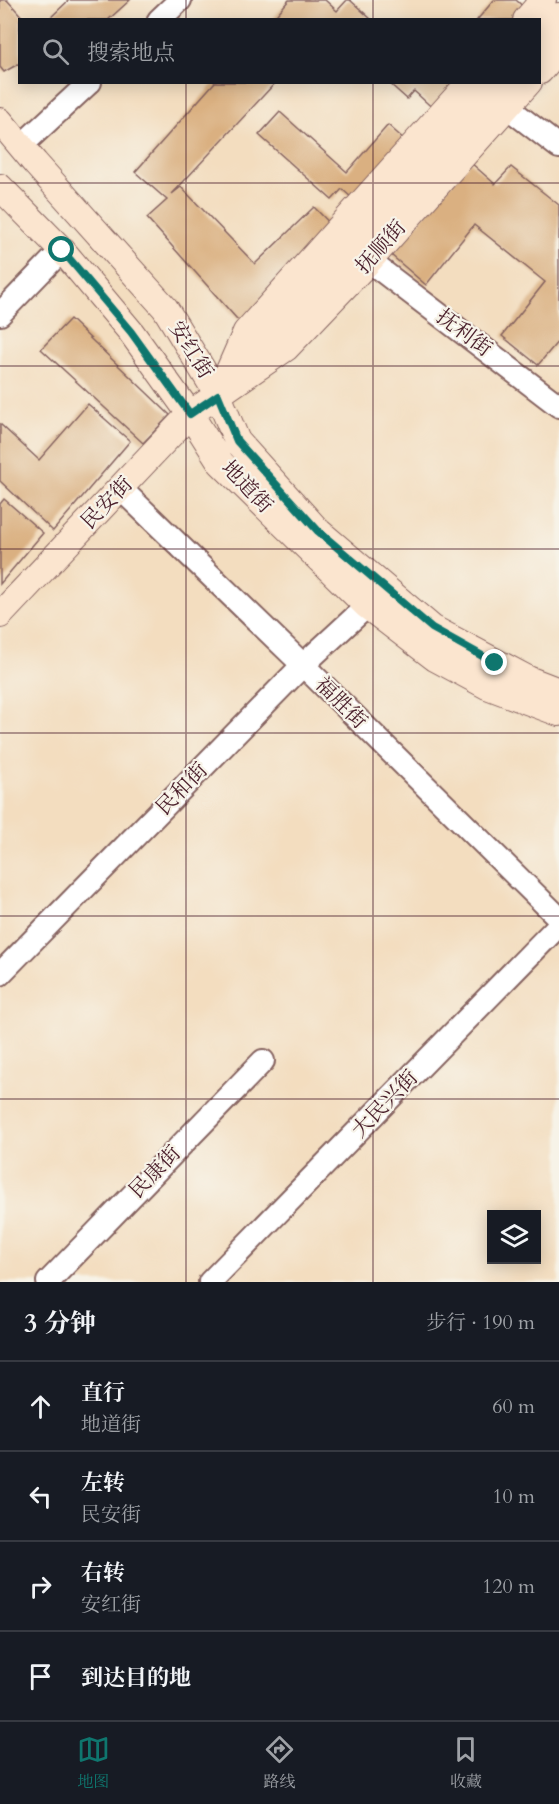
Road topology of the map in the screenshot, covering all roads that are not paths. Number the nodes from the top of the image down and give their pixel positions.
1 (180, 0) edge
2 (543, 0) edge
3 (559, 16) edge
4 (161, 18) edge
5 (528, 18) edge
6 (541, 37) edge
7 (559, 49) edge
8 (541, 70) edge
9 (88, 84) edge
10 (468, 84) edge
11 (497, 84) edge
12 (527, 84) edge
13 (507, 107) junction
14 (0, 121) edge
15 (21, 146) junction
16 (559, 147) edge
17 (0, 187) edge
18 (62, 250) junction
19 (369, 261) junction
20 (0, 315) edge
21 (218, 395) junction
22 (559, 406) edge
23 (190, 414) junction
24 (121, 489) junction
25 (367, 606) junction
26 (0, 615) edge
27 (303, 666) junction
28 (559, 691) edge
29 (559, 713) edge
30 (559, 918) edge
31 (559, 925) edge
32 (0, 974) edge
33 (263, 1061) dead end
34 (48, 1282) edge
35 (210, 1282) edge

1 - 4 street
2 - 5 main road
3 - 6 main road
7 - 8 main road
9 - 15 street
10 - 21 main road, 抚顺街
11 - 21 main road, 抚顺街
12 - 13 main road, 抚顺街
13 - 16 street
13 - 19 main road, 抚顺街
14 - 15 main road, 安红街
15 - 21 main road, 安红街
17 - 18 main road, 地道街
18 - 20 street
18 - 23 main road, 地道街
19 - 21 main road, 抚顺街
19 - 22 street, 抚利街
21 - 23 main road, 民安街
21 - 28 main road, 安红街
23 - 24 main road, 民安街
23 - 25 main road, 地道街
24 - 26 main road, 民安街
24 - 27 street, 福胜街
25 - 27 street, 民和街
25 - 29 main road, 地道街
27 - 30 street, 福胜街
27 - 32 street, 民和街
31 - 35 street, 大民兴街
33 - 34 street, 民康街

